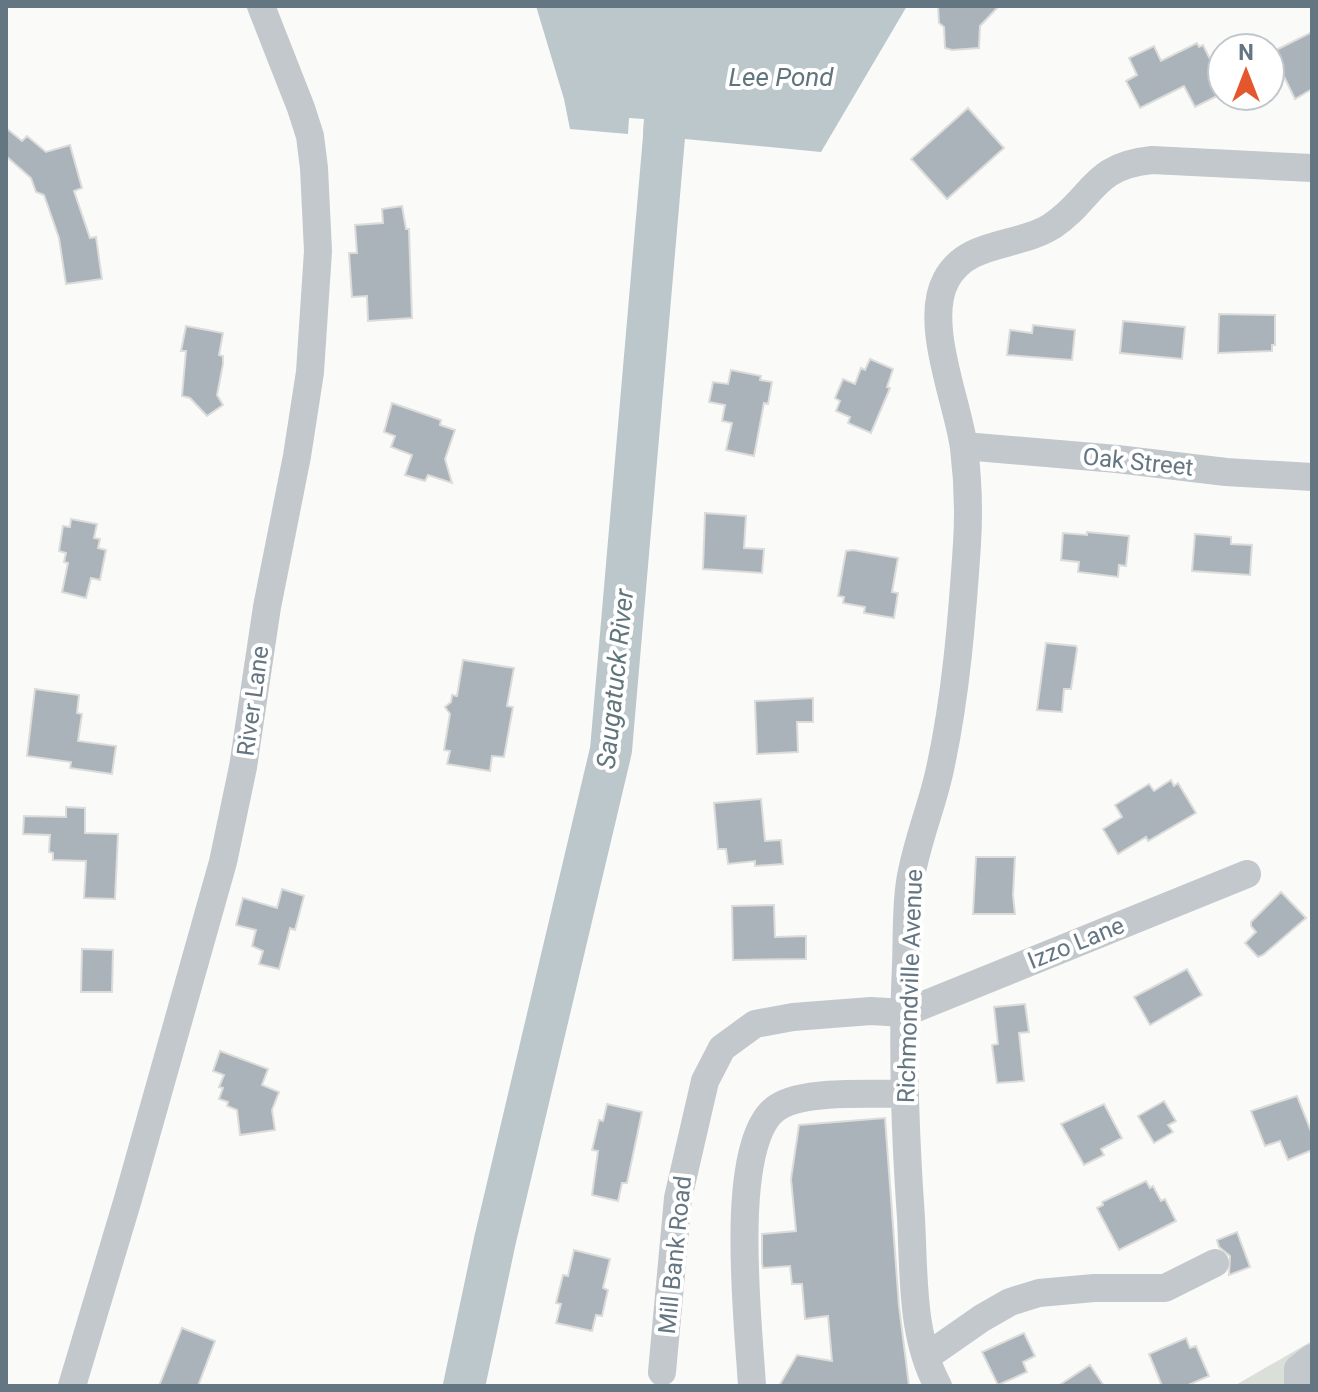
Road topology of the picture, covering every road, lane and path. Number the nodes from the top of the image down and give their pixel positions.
1 (261, 6) edge
2 (1312, 168) edge
3 (964, 446) junction
4 (1312, 477) edge
5 (1247, 874) dead end
6 (904, 1013) junction
7 (905, 1094) junction
8 (1215, 1263) dead end
9 (926, 1357) junction
10 (1312, 1358) edge
11 (662, 1372) dead end
12 (72, 1386) edge
13 (752, 1386) edge
14 (938, 1386) edge
15 (1298, 1386) edge

1 - 12 street, River Lane
2 - 3 street, Richmondville Avenue
3 - 4 street, Oak Street
3 - 6 street, Richmondville Avenue
5 - 6 street, Izzo Lane
6 - 7 street, Richmondville Avenue
6 - 11 street, Mill Bank Road
7 - 9 street, Richmondville Avenue
7 - 13 street
8 - 9 street
9 - 14 street, Richmondville Avenue
10 - 15 street

